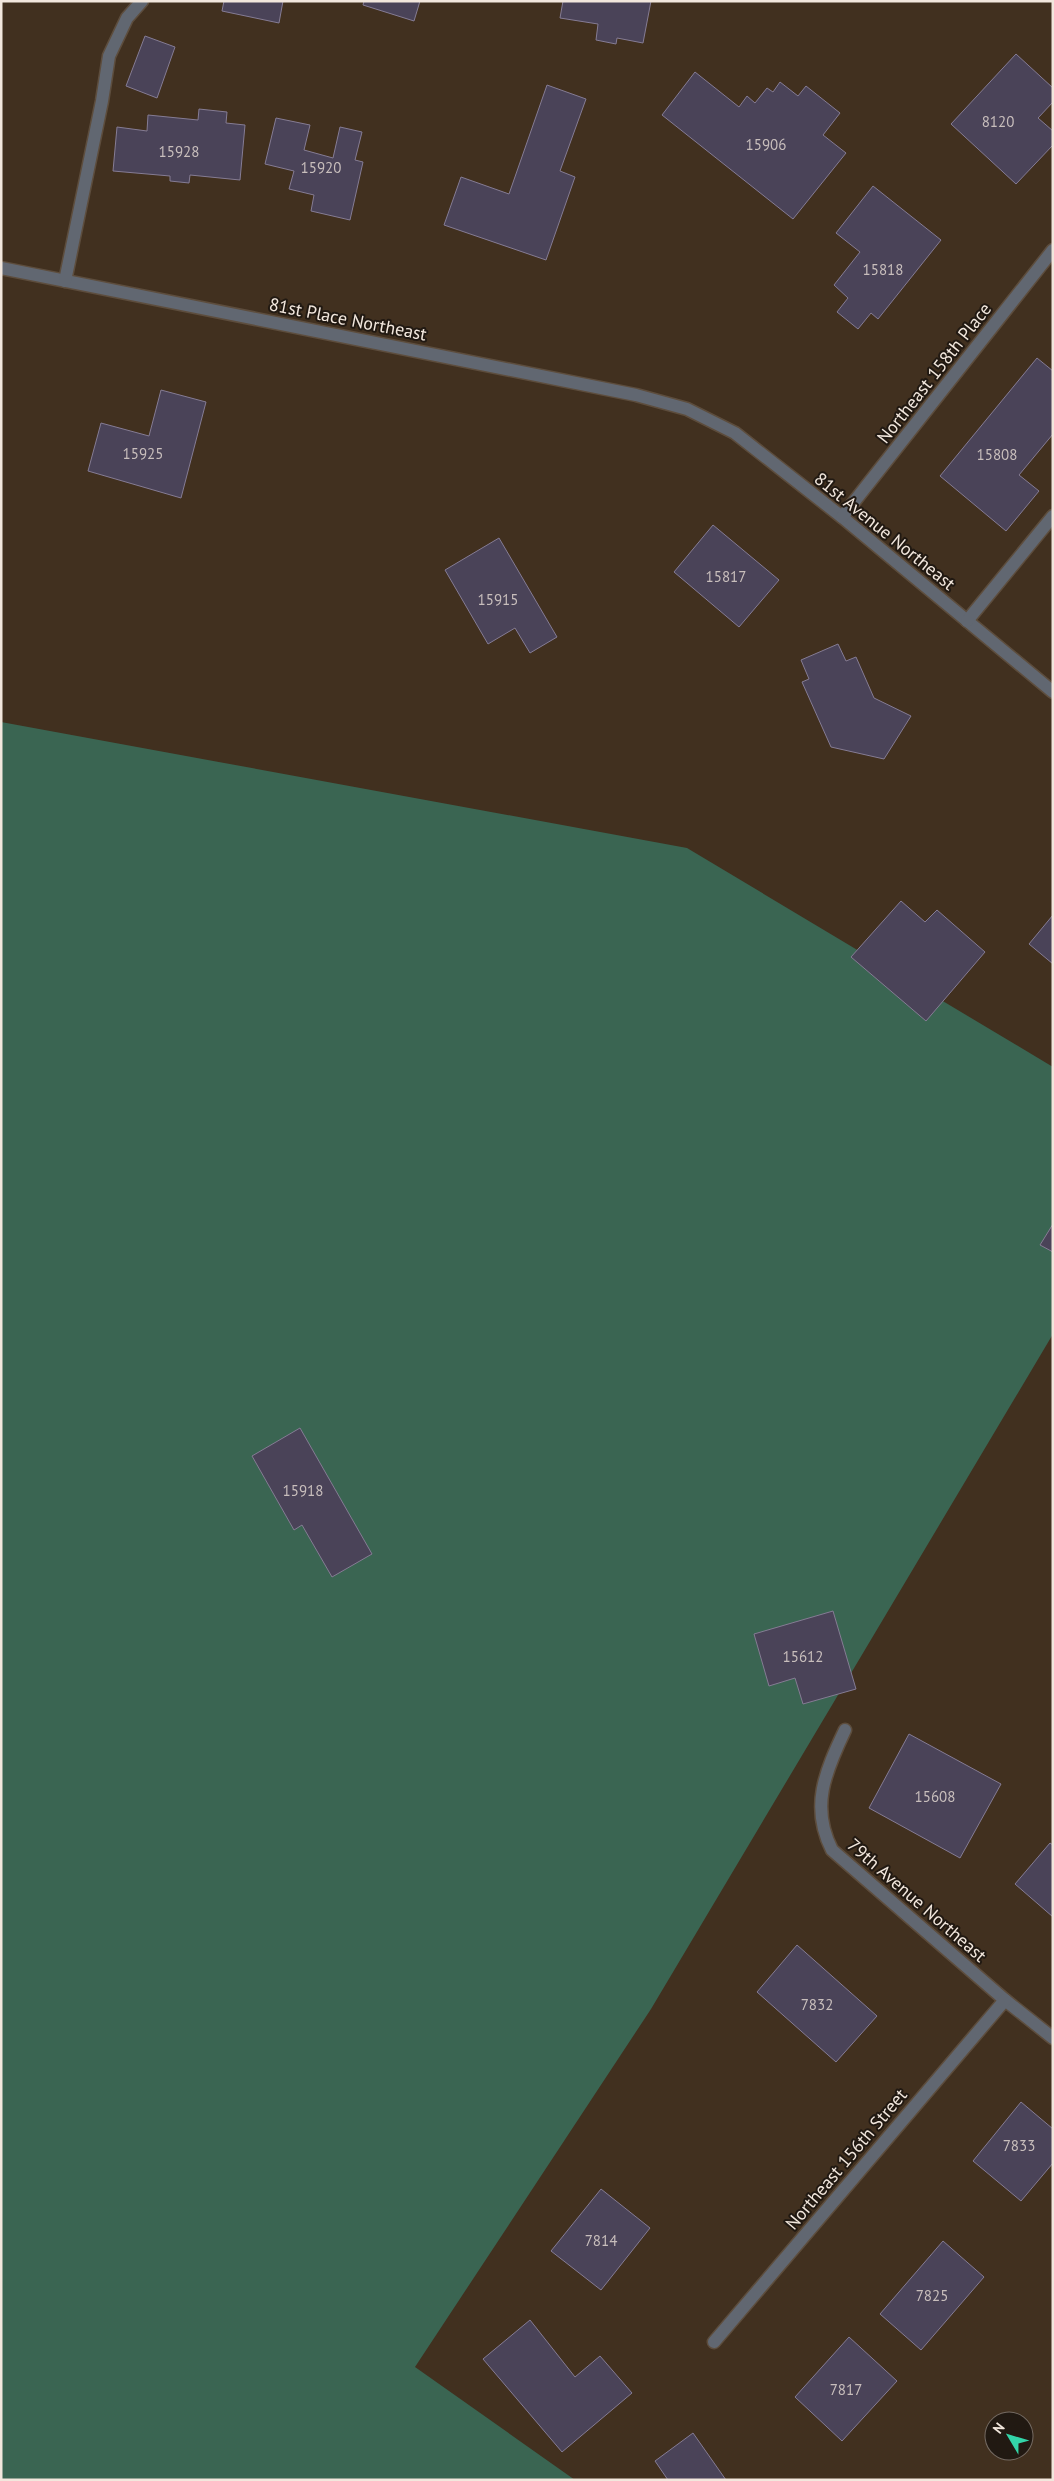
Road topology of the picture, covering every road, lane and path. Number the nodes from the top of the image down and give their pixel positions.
1 (142, 1) edge
2 (1053, 250) edge
3 (1, 268) edge
4 (65, 281) junction
5 (687, 410) joint
6 (1053, 516) edge
7 (842, 517) junction
8 (967, 621) junction
9 (1053, 692) edge
10 (845, 1730) dead end
11 (1005, 2000) junction
12 (1053, 2038) edge
13 (714, 2342) dead end

1 - 4 street
2 - 7 street, Northeast 158th Place
3 - 4 street, 81st Place Northeast
4 - 5 street, 81st Place Northeast
5 - 7 street, 81st Avenue Northeast
6 - 8 street
7 - 8 street, 81st Avenue Northeast
8 - 9 street, 81st Avenue Northeast
10 - 11 street, 79th Avenue Northeast
11 - 12 street, 79th Avenue Northeast
11 - 13 street, Northeast 156th Street

